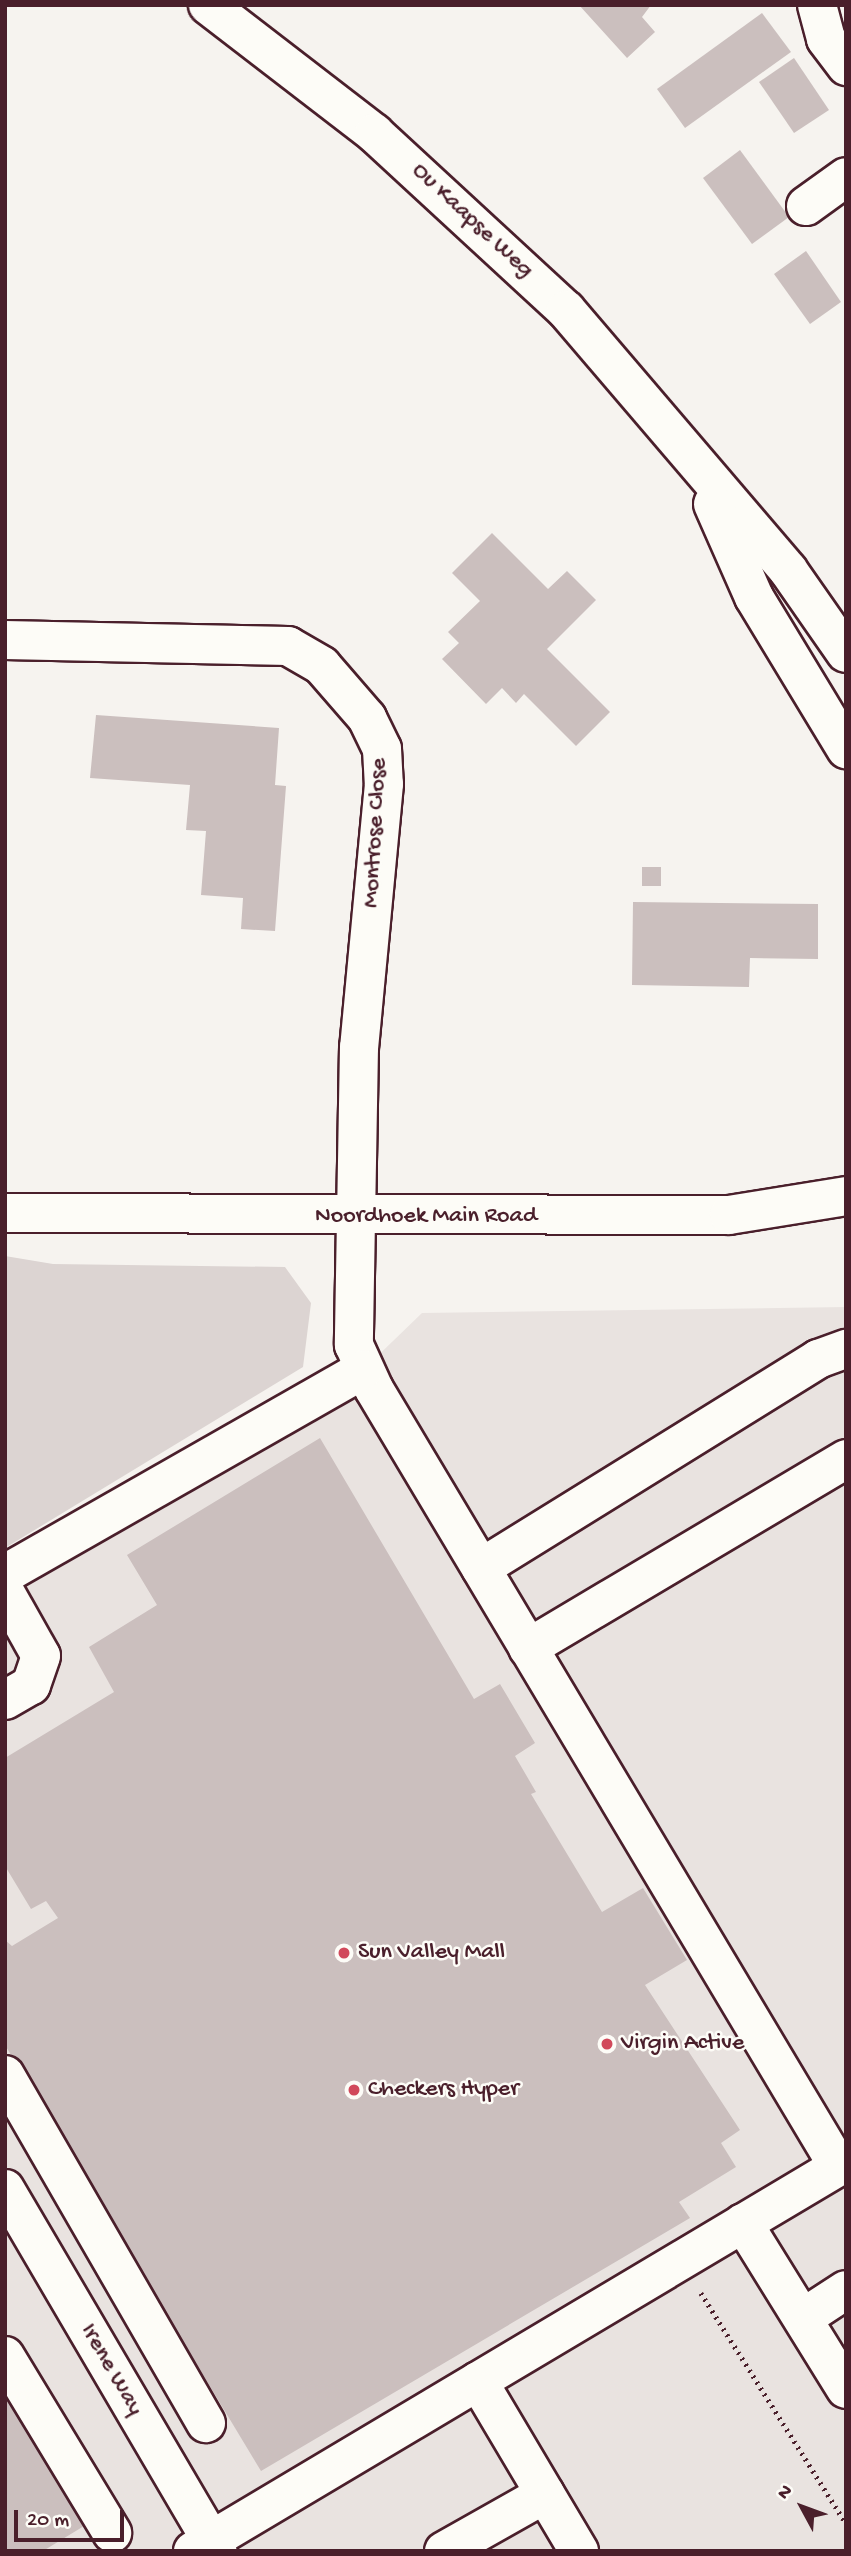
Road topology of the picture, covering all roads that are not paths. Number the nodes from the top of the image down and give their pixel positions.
1 (208, 5) edge
2 (817, 5) edge
3 (846, 66) edge
4 (846, 177) edge
5 (806, 206) dead end
6 (700, 473) junction
7 (5, 640) edge
8 (846, 653) edge
9 (846, 749) edge
10 (846, 1196) edge
11 (5, 1213) edge
12 (354, 1217) junction
13 (846, 1349) edge
14 (365, 1369) junction
15 (846, 1459) edge
16 (481, 1568) junction
17 (5, 1574) edge
18 (5, 1592) edge
19 (528, 1648) junction
20 (5, 1700) edge
21 (5, 2075) edge
22 (842, 2164) edge
23 (5, 2189) edge
24 (743, 2223) junction
25 (846, 2290) edge
26 (803, 2318) junction
27 (5, 2356) edge
28 (478, 2381) junction
29 (846, 2389) edge
30 (206, 2423) dead end
31 (545, 2494) junction
32 (112, 2533) dead end
33 (207, 2547) edge
34 (443, 2551) edge
35 (579, 2551) edge

1 - 6 main road, Ou Kaapse Weg
2 - 3 main road
4 - 5 main road
6 - 8 main road, Ou Kaapse Weg
6 - 9 main road, Ou Kaapse Weg
7 - 12 main road, Montrose Close
10 - 12 main road, Noordhoek Main Road
11 - 12 main road, Noordhoek Main Road
12 - 14 main road, Montrose Close
13 - 16 main road
14 - 16 main road, Montrose Close
14 - 17 main road
15 - 19 main road
16 - 19 main road, Montrose Close
18 - 20 main road
19 - 22 main road, Montrose Close
21 - 30 main road
22 - 24 main road
23 - 33 main road, Irene Way
24 - 26 main road
24 - 28 main road
25 - 26 main road
26 - 29 main road
27 - 32 main road
28 - 31 main road
28 - 33 main road
31 - 34 main road
31 - 35 main road

